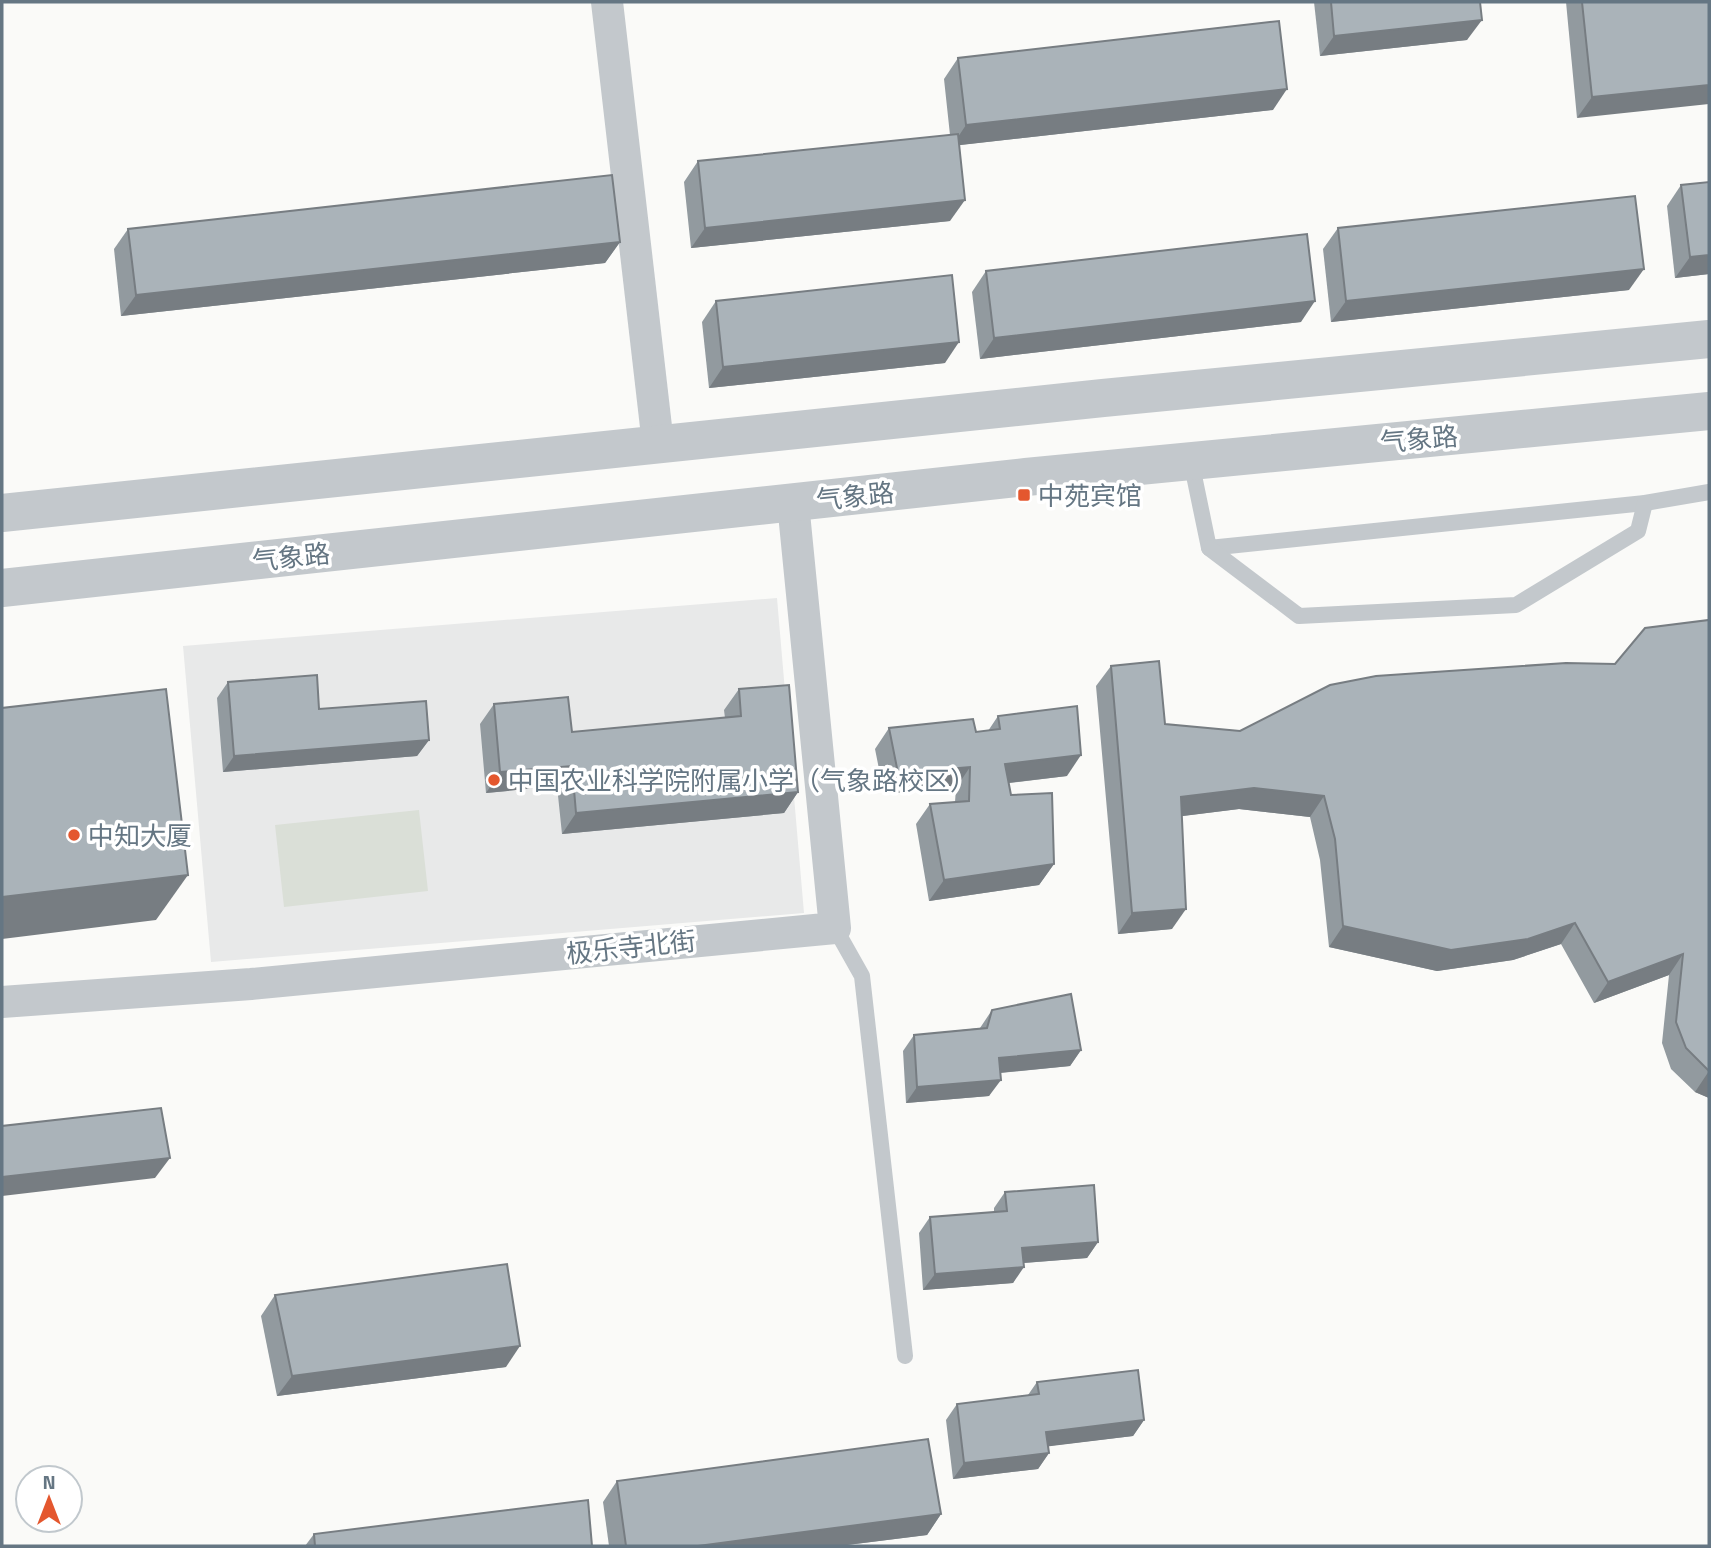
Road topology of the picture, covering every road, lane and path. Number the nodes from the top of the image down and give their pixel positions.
1 (607, 2) edge
2 (1709, 339) edge
3 (1709, 411) edge
4 (658, 444) junction
5 (1191, 461) junction
6 (1709, 492) edge
7 (793, 503) junction
8 (1645, 503) junction
9 (2, 513) edge
10 (1209, 548) junction
11 (2, 588) edge
12 (835, 928) junction
13 (2, 1002) edge
14 (905, 1356) dead end

1 - 4 street
2 - 4 street
3 - 5 street, 气象路
4 - 9 street
5 - 7 street, 气象路
5 - 10 lane
6 - 8 lane
7 - 11 street, 气象路
7 - 12 street
8 - 10 lane
8 - 10 lane
12 - 13 street, 极乐寺北街
12 - 14 lane

